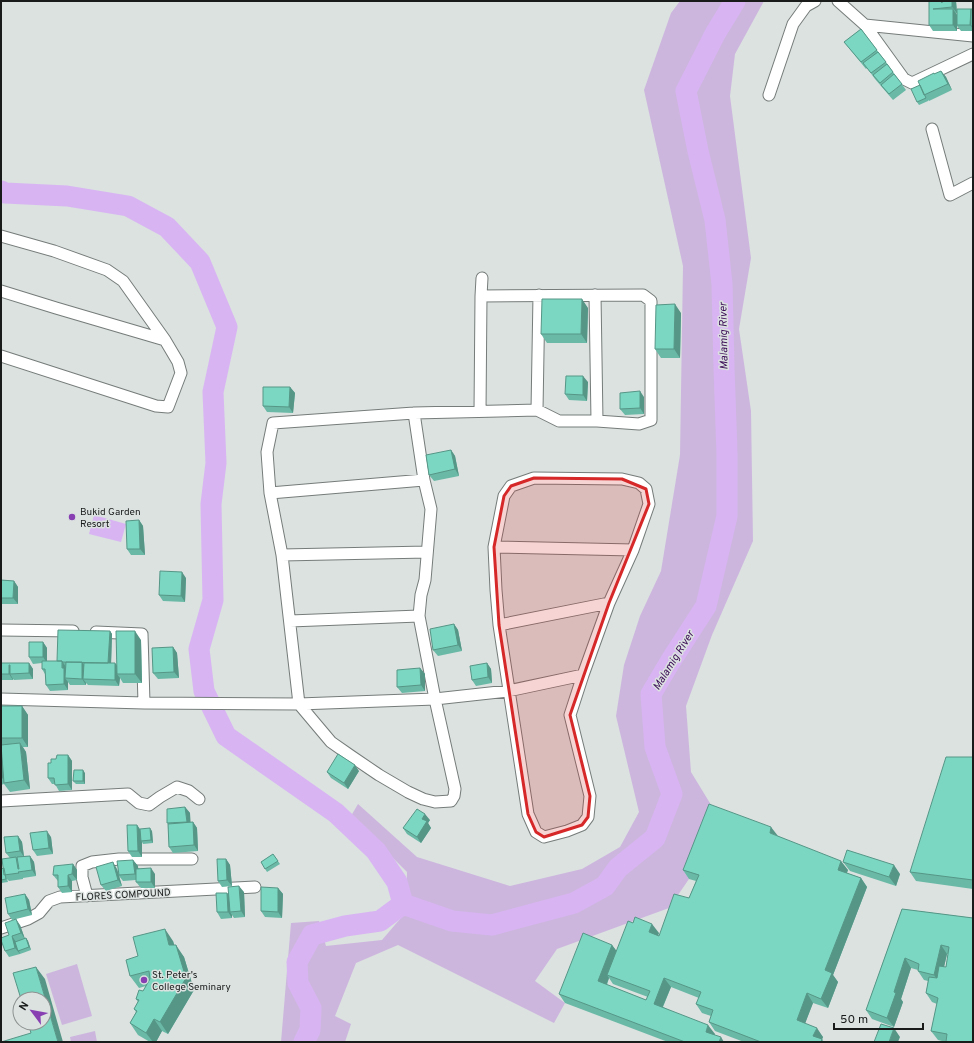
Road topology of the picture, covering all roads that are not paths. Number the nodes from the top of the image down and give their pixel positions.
1 (816, 1) edge
2 (838, 1) edge
3 (865, 26) junction
4 (973, 36) edge
5 (973, 54) edge
6 (769, 95) dead end
7 (932, 129) dead end
8 (973, 183) edge
9 (1, 236) edge
10 (482, 278) dead end
11 (1, 291) edge
12 (539, 295) junction
13 (595, 295) junction
14 (481, 296) junction
15 (165, 340) junction
16 (1, 356) edge
17 (536, 410) junction
18 (480, 411) junction
19 (414, 413) junction
20 (597, 422) junction
21 (424, 480) junction
22 (270, 493) junction
23 (494, 547) junction
24 (633, 550) junction
25 (427, 552) junction
26 (282, 555) junction
27 (609, 603) junction
28 (419, 616) junction
29 (290, 621) junction
30 (499, 625) junction
31 (1, 630) edge
32 (582, 674) junction
33 (508, 691) junction
34 (1, 699) edge
35 (435, 699) junction
36 (144, 703) junction
37 (299, 704) junction
38 (199, 799) dead end
39 (1, 801) edge
40 (192, 859) dead end
41 (255, 887) dead end
42 (87, 896) junction
43 (1, 928) edge

1 - 6 street
2 - 3 street
3 - 4 street
3 - 5 street
7 - 8 street
9 - 15 street
10 - 14 street
11 - 15 street
12 - 13 street
12 - 14 street
12 - 17 street
13 - 20 street
13 - 20 street
14 - 18 street
15 - 16 street
17 - 18 street
17 - 20 street
18 - 19 street
19 - 21 street
19 - 22 street
21 - 22 street
21 - 25 street
22 - 26 street
23 - 24 street
23 - 24 street
23 - 30 street
24 - 27 street
25 - 26 street
25 - 28 street
26 - 29 street
27 - 30 street
27 - 32 street
28 - 29 street
28 - 35 street
29 - 37 street
30 - 33 street
31 - 36 street
32 - 33 street
32 - 33 street
33 - 35 street
34 - 36 street
35 - 37 street
35 - 37 street
36 - 37 street
38 - 39 street
40 - 42 street
41 - 42 street, FLORES COMPOUND
42 - 43 street, FLORES COMPOUND

